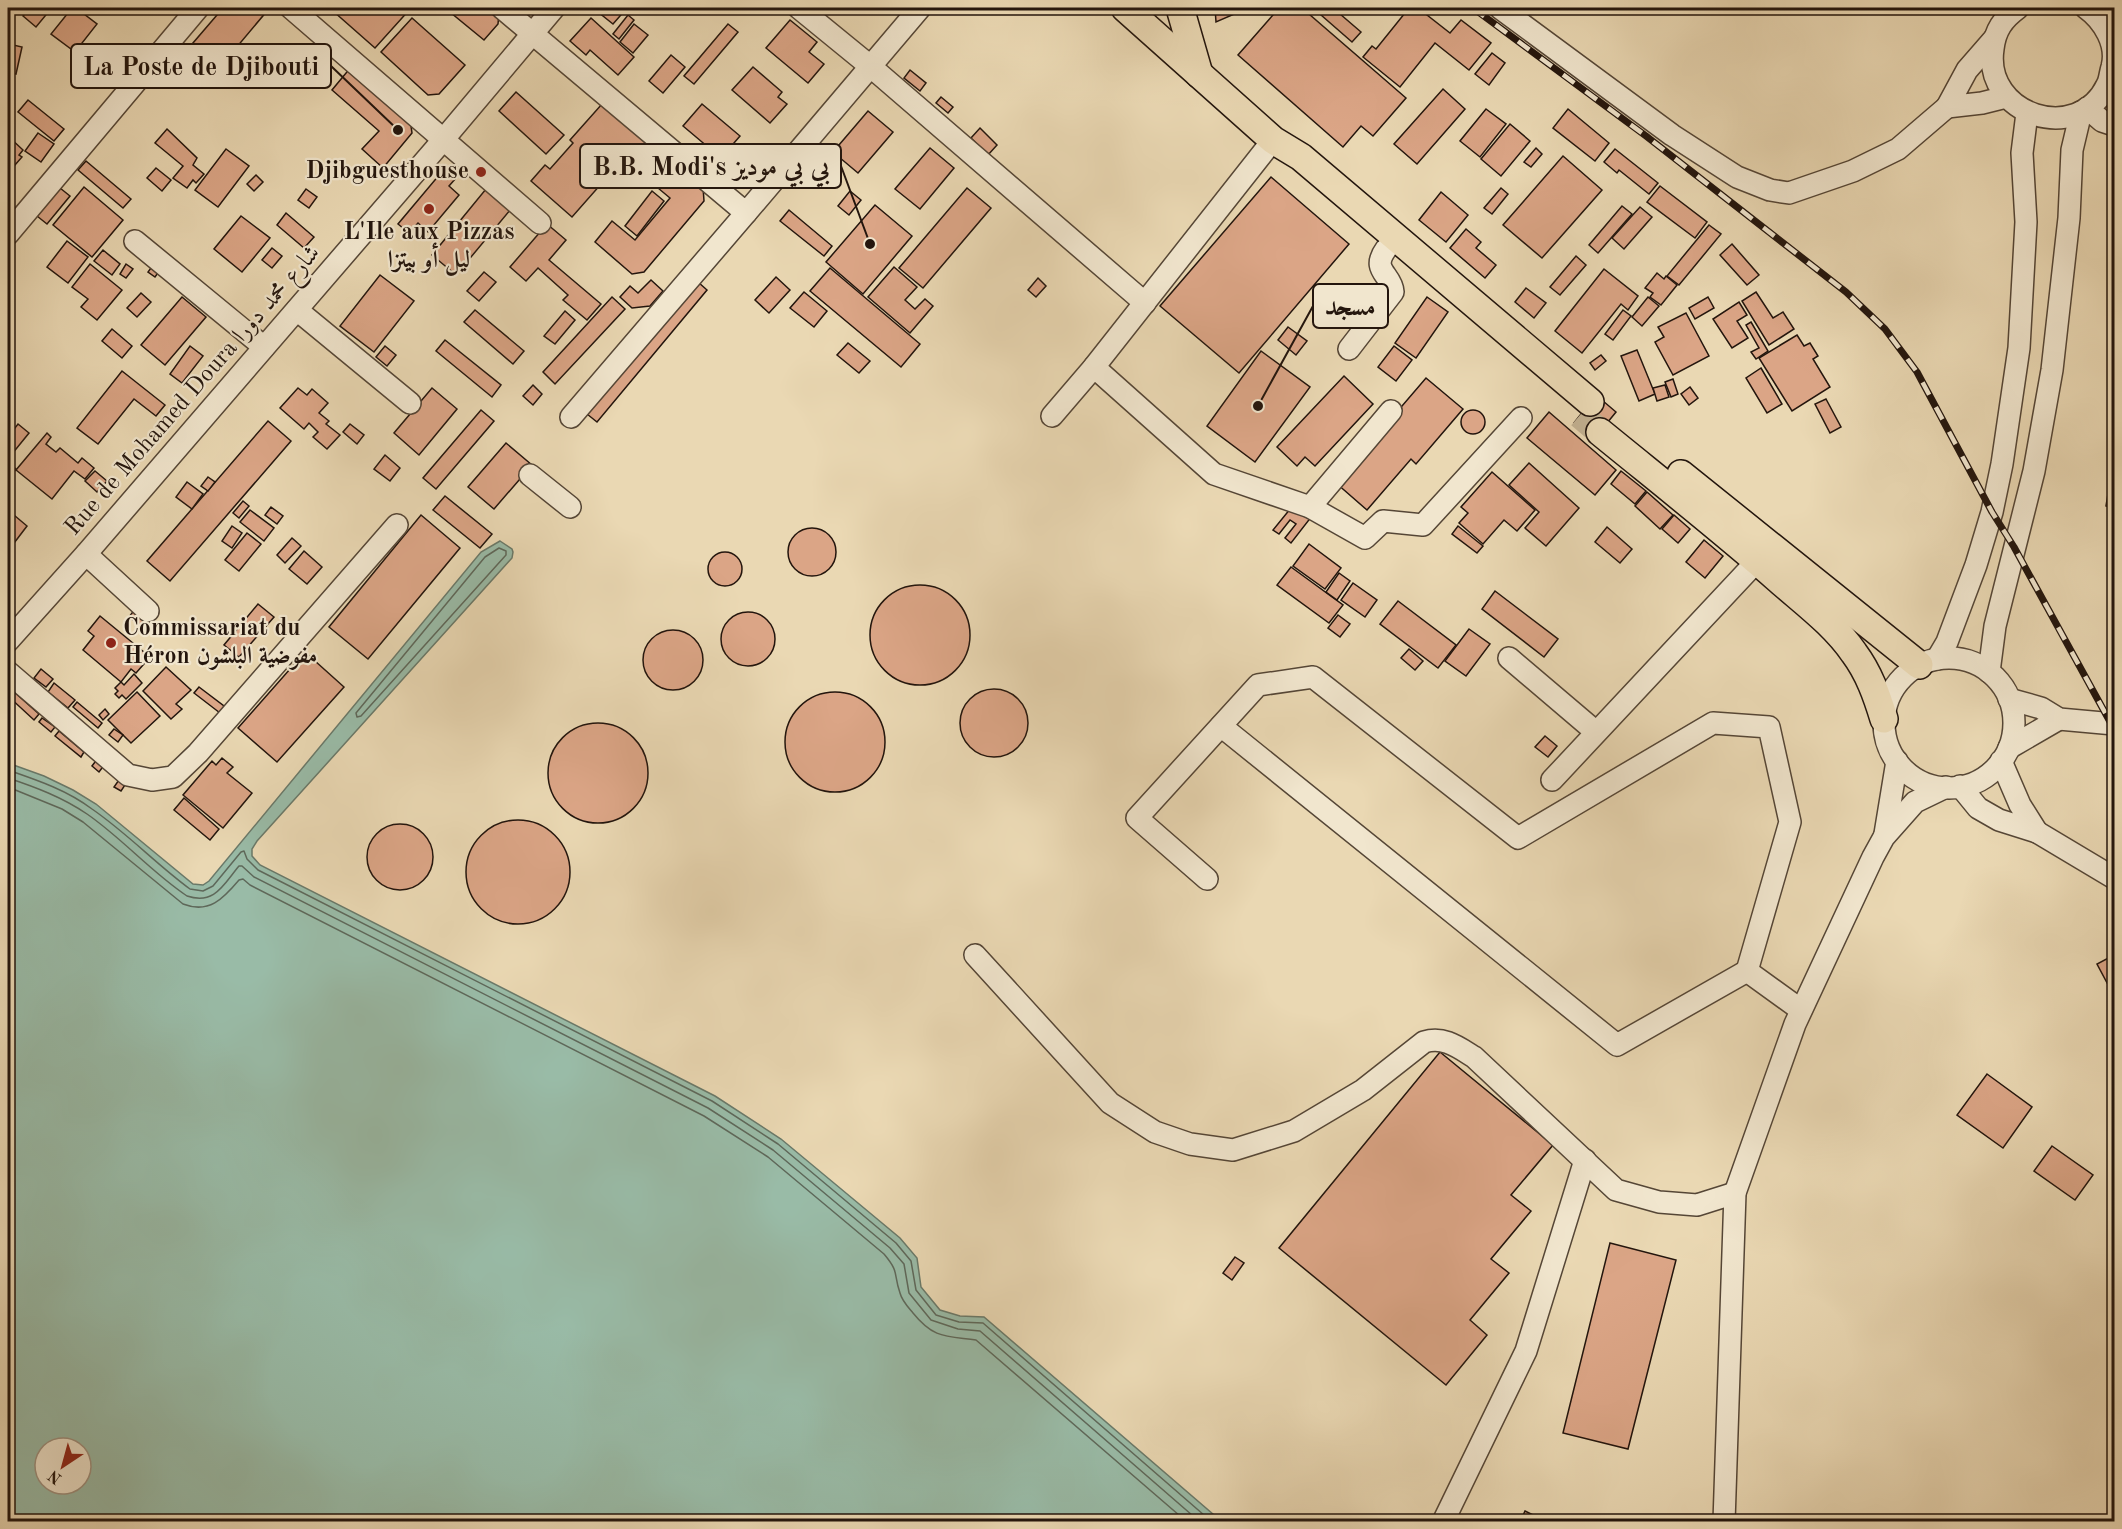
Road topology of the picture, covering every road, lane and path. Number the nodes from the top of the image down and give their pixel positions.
1 (198, 8) edge
2 (291, 8) edge
3 (502, 8) edge
4 (554, 8) edge
5 (800, 8) edge
6 (920, 8) edge
7 (1180, 8) edge
8 (1500, 8) edge
9 (2095, 9) edge
10 (2011, 10) edge
11 (1141, 13) edge
12 (533, 34) junction
13 (1994, 38) junction
14 (870, 66) junction
15 (1199, 74) junction
16 (2111, 88) edge
17 (2006, 97) junction
18 (1947, 107) junction
19 (2084, 110) junction
20 (2027, 113) junction
21 (2115, 125) edge
22 (444, 140) junction
23 (1275, 142) junction
24 (746, 213) junction
25 (540, 223) dead end
26 (8, 234) edge
27 (135, 241) dead end
28 (1386, 249) junction
29 (1145, 303) junction
30 (1463, 305) junction
31 (297, 310) junction
32 (264, 347) junction
33 (1349, 349) dead end
34 (1094, 367) junction
35 (410, 403) dead end
36 (1391, 411) dead end
37 (1052, 416) dead end
38 (571, 417) dead end
39 (1595, 417) junction
40 (1521, 418) dead end
41 (530, 475) dead end
42 (570, 507) dead end
43 (1310, 507) junction
44 (397, 525) dead end
45 (86, 554) junction
46 (1757, 561) junction
47 (148, 610) dead end
48 (8, 641) edge
49 (1509, 658) dead end
50 (1928, 662) junction
51 (8, 672) edge
52 (1989, 672) junction
53 (2009, 699) junction
54 (1884, 719) junction
55 (2059, 719) junction
56 (2115, 724) edge
57 (1221, 726) junction
58 (1596, 732) junction
59 (2005, 754) junction
60 (1897, 761) junction
61 (1552, 780) dead end
62 (1953, 787) junction
63 (2037, 832) junction
64 (1884, 837) junction
65 (2115, 878) edge
66 (1207, 879) dead end
67 (975, 955) dead end
68 (1747, 971) junction
69 (1801, 1010) junction
70 (1585, 1160) junction
71 (1735, 1193) junction
72 (1443, 1521) edge
73 (1724, 1521) edge

1 - 26 street
2 - 22 street
3 - 12 street
4 - 12 street, Rue de Mohamed Doura شارع محمد دورا
5 - 14 street
6 - 14 street
7 - 15 main road
8 - 18 street
9 - 16 street
10 - 13 street
11 - 15 main road
12 - 22 street, Rue de Mohamed Doura شارع محمد دورا
12 - 24 street
13 - 17 street
13 - 18 street
14 - 24 street
14 - 29 street
15 - 23 main road
16 - 19 street
17 - 18 street
17 - 20 street
19 - 20 street
19 - 21 street
19 - 52 street
20 - 50 street
22 - 25 street
22 - 31 street, Rue de Mohamed Doura شارع محمد دورا
23 - 28 main road
23 - 29 street
23 - 30 main road
24 - 38 street
27 - 32 street
28 - 30 main road
28 - 33 street
29 - 34 street
30 - 39 main road
31 - 32 street, Rue de Mohamed Doura شارع محمد دورا
31 - 35 street
32 - 45 street, Rue de Mohamed Doura شارع محمد دورا
34 - 37 street
34 - 43 street
36 - 43 street
39 - 46 main road
39 - 50 main road
40 - 43 street
41 - 42 street
44 - 51 street
45 - 47 street
45 - 48 street, Rue de Mohamed Doura شارع محمد دورا
46 - 54 main road
46 - 58 street
49 - 58 street
50 - 52 street
50 - 54 street
52 - 53 street
53 - 55 street
53 - 59 street
54 - 60 street
55 - 56 street
55 - 59 street
57 - 66 street
57 - 68 street
57 - 68 street
58 - 61 street
59 - 62 street
59 - 63 street
60 - 62 street
60 - 64 street
62 - 63 street
62 - 64 street
63 - 65 street
64 - 69 street
67 - 70 street
68 - 69 street
69 - 71 street
70 - 71 street
70 - 72 street
71 - 73 street

